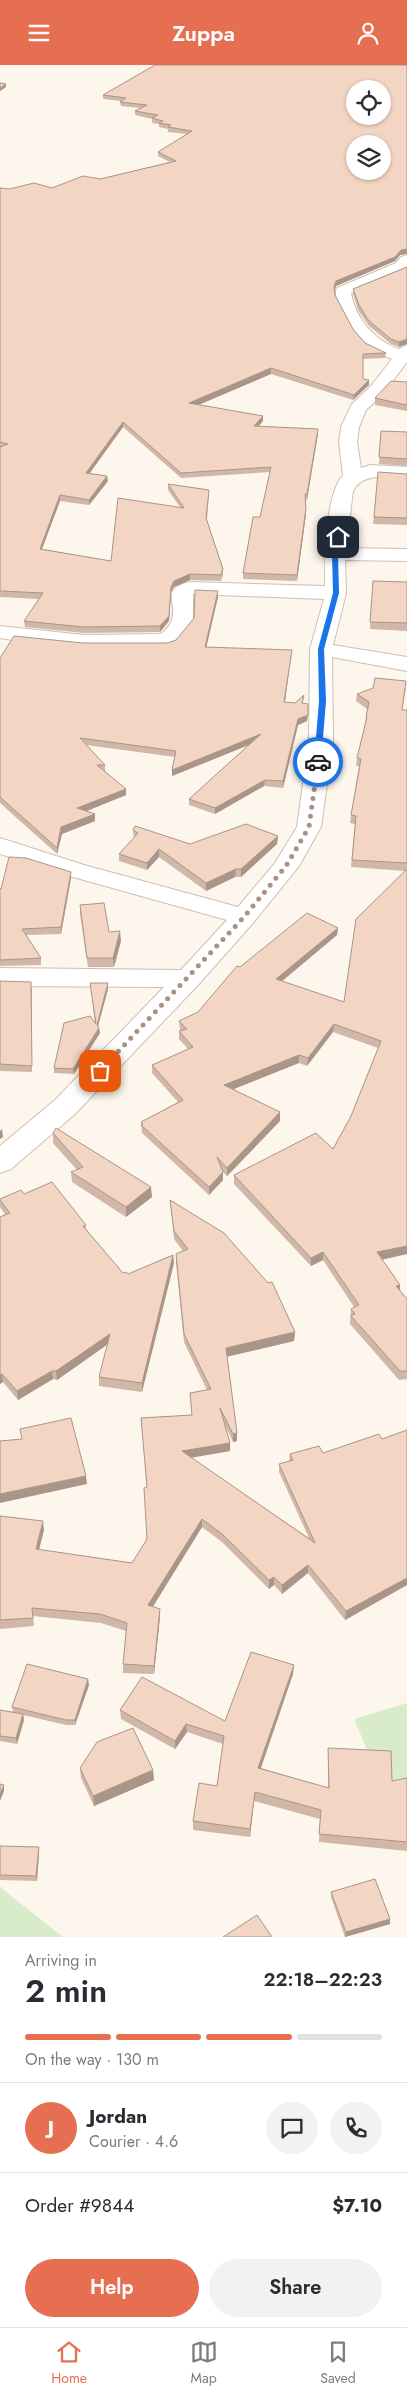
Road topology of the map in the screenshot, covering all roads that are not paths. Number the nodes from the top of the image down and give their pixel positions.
1 (407, 260) edge
2 (404, 353) edge
3 (407, 473) edge
4 (353, 476) junction
5 (335, 554) junction
6 (407, 555) edge
7 (336, 593) junction
8 (0, 632) edge
9 (321, 649) junction
10 (407, 664) edge
11 (0, 846) edge
12 (244, 917) junction
13 (0, 977) edge
14 (188, 979) junction
15 (0, 1162) edge

1 - 2 street
2 - 4 street
3 - 4 street
4 - 5 street
5 - 6 street
5 - 7 street
7 - 8 street
7 - 9 street
9 - 10 street
9 - 12 street
11 - 12 street
12 - 14 street
13 - 14 street
14 - 15 street

